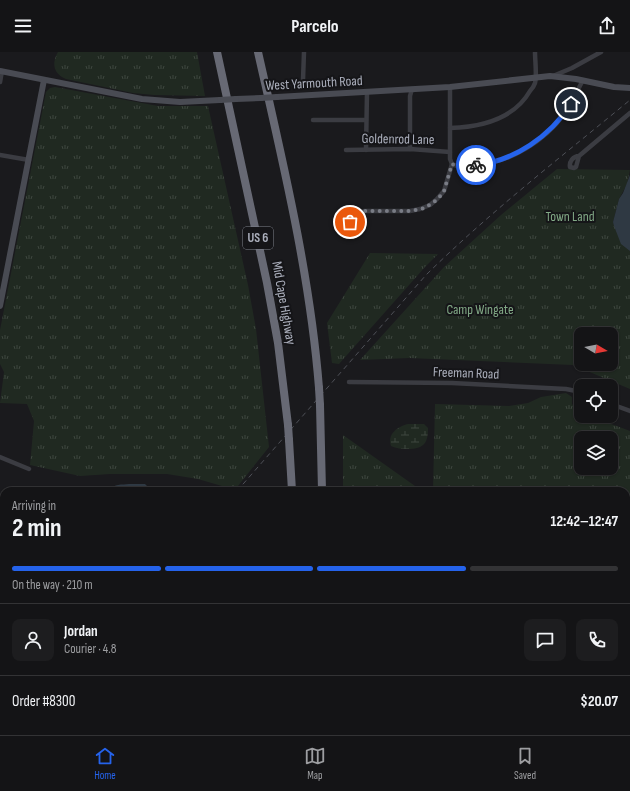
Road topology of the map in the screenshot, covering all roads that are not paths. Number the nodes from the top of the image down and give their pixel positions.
1 (217, 52) edge
2 (258, 52) edge
3 (304, 52) edge
4 (535, 52) edge
5 (601, 52) edge
6 (1, 71) edge
7 (553, 76) junction
8 (535, 78) junction
9 (44, 80) junction
10 (303, 80) dead end
11 (583, 80) junction
12 (0, 82) edge
13 (450, 87) junction
14 (630, 88) edge
15 (412, 89) junction
16 (367, 92) junction
17 (630, 114) edge
18 (313, 120) dead end
19 (366, 120) junction
20 (450, 128) junction
21 (410, 149) junction
22 (346, 150) dead end
23 (366, 150) junction
24 (450, 152) junction
25 (0, 155) edge
26 (579, 156) dead end
27 (29, 160) junction
28 (452, 164) junction
29 (355, 214) dead end
30 (0, 306) edge
31 (349, 382) dead end
32 (574, 391) edge
33 (618, 407) edge
34 (630, 411) edge
35 (0, 457) edge
36 (29, 469) dead end
37 (292, 487) edge
38 (322, 487) edge

1 - 37 highway, Mid Cape Highway / US 6, bridge
2 - 38 highway, Mid Cape Highway, bridge
3 - 10 street
4 - 8 street
5 - 7 street
6 - 9 main road, West Yarmouth Road
6 - 12 street
7 - 8 main road, West Yarmouth Road
7 - 11 main road, West Yarmouth Road
8 - 13 main road, West Yarmouth Road
8 - 20 street
9 - 16 main road, West Yarmouth Road, bridge
9 - 27 main road
11 - 14 main road, West Yarmouth Road
11 - 28 street
13 - 15 main road, West Yarmouth Road
13 - 20 street
15 - 16 main road, West Yarmouth Road
15 - 21 street
16 - 19 street
17 - 26 street
18 - 19 street
19 - 23 street
20 - 24 street
21 - 23 street, Goldenrod Lane
21 - 24 street, Goldenrod Lane
22 - 23 street, Goldenrod Lane
24 - 28 street
25 - 27 street
27 - 30 main road
28 - 29 street
31 - 32 street, Freeman Road
33 - 34 street
35 - 36 street

